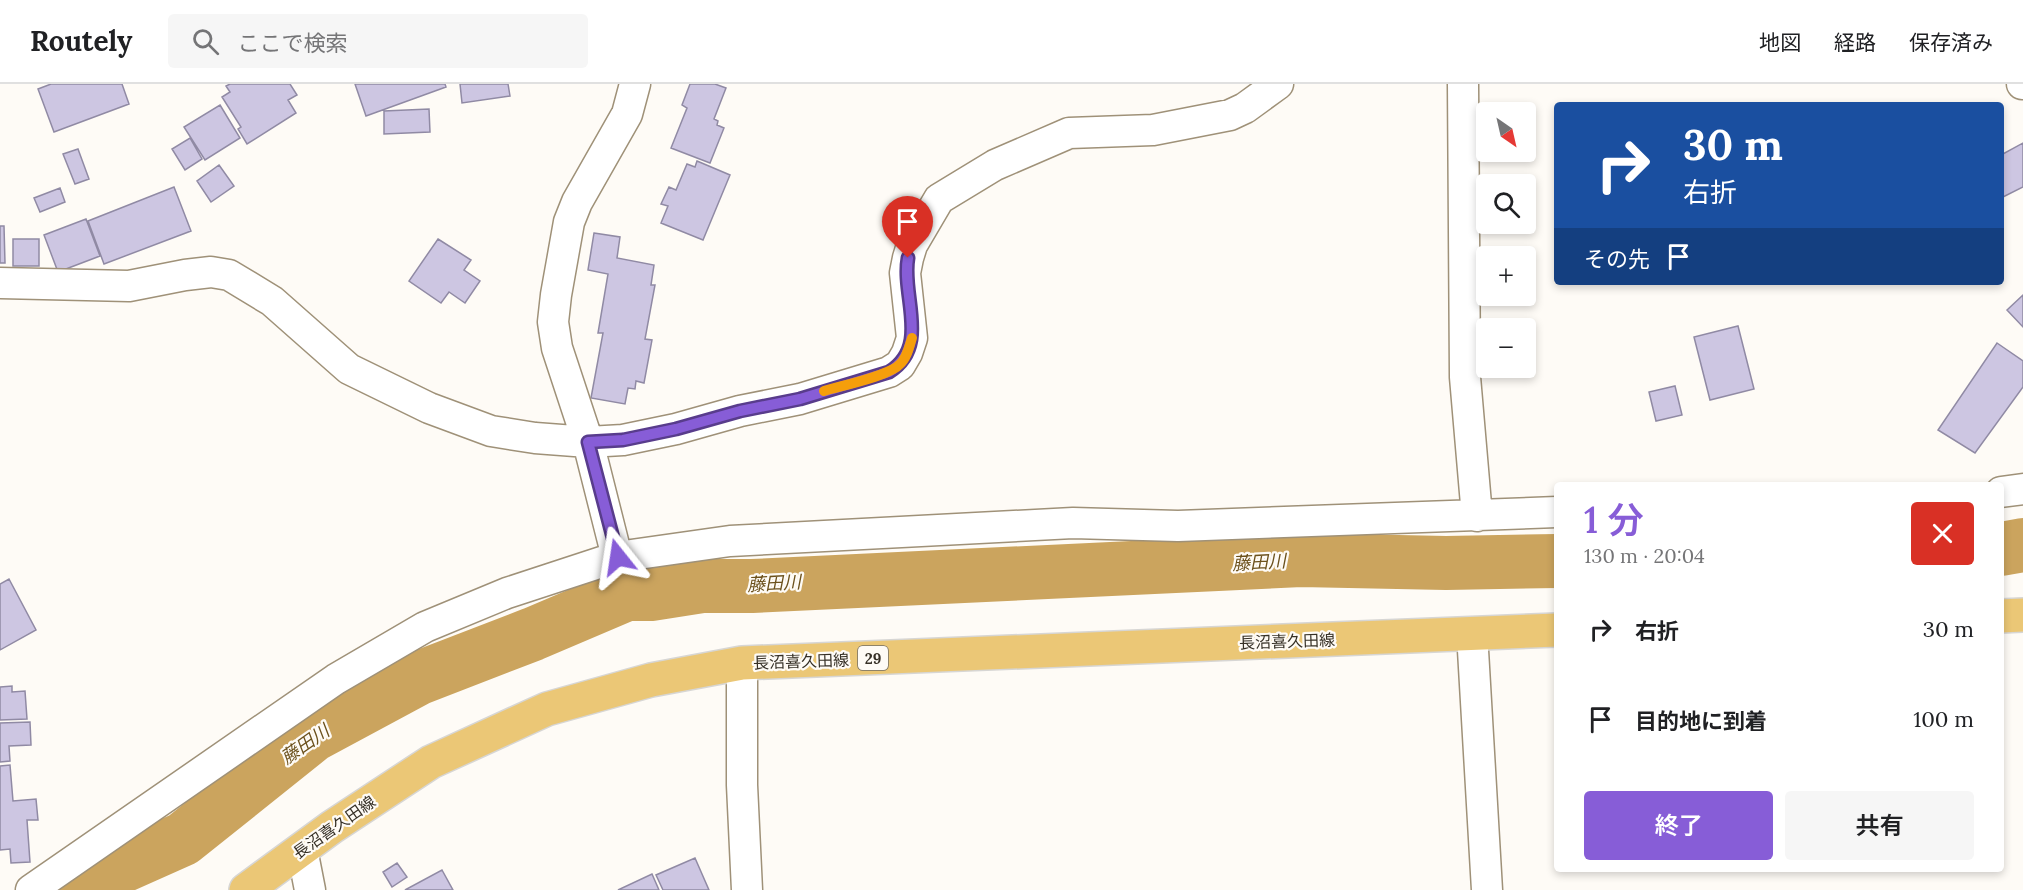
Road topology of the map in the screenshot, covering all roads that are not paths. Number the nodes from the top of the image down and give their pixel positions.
1 (635, 84) edge
2 (1278, 84) edge
3 (1463, 84) edge
4 (0, 283) edge
5 (588, 442) junction
6 (2023, 489) edge
7 (2004, 492) edge
8 (1554, 512) edge
9 (1477, 516) junction
10 (618, 557) junction
11 (2023, 615) edge
12 (2004, 616) edge
13 (1554, 630) edge
14 (1472, 633) junction
15 (742, 663) junction
16 (302, 849) junction
17 (31, 890) edge
18 (246, 890) edge
19 (310, 890) edge
20 (747, 890) edge
21 (1487, 890) edge

1 - 5 street
2 - 5 street
3 - 9 street
4 - 5 street
5 - 10 street
6 - 7 street
8 - 9 street
9 - 10 street
10 - 17 street
11 - 12 main road
13 - 14 main road, 長沼喜久田線 / 29
14 - 15 main road, 長沼喜久田線 / 29
14 - 21 street
15 - 16 main road, 長沼喜久田線 / 29
15 - 20 street
16 - 18 main road, 長沼喜久田線 / 29
16 - 19 street

